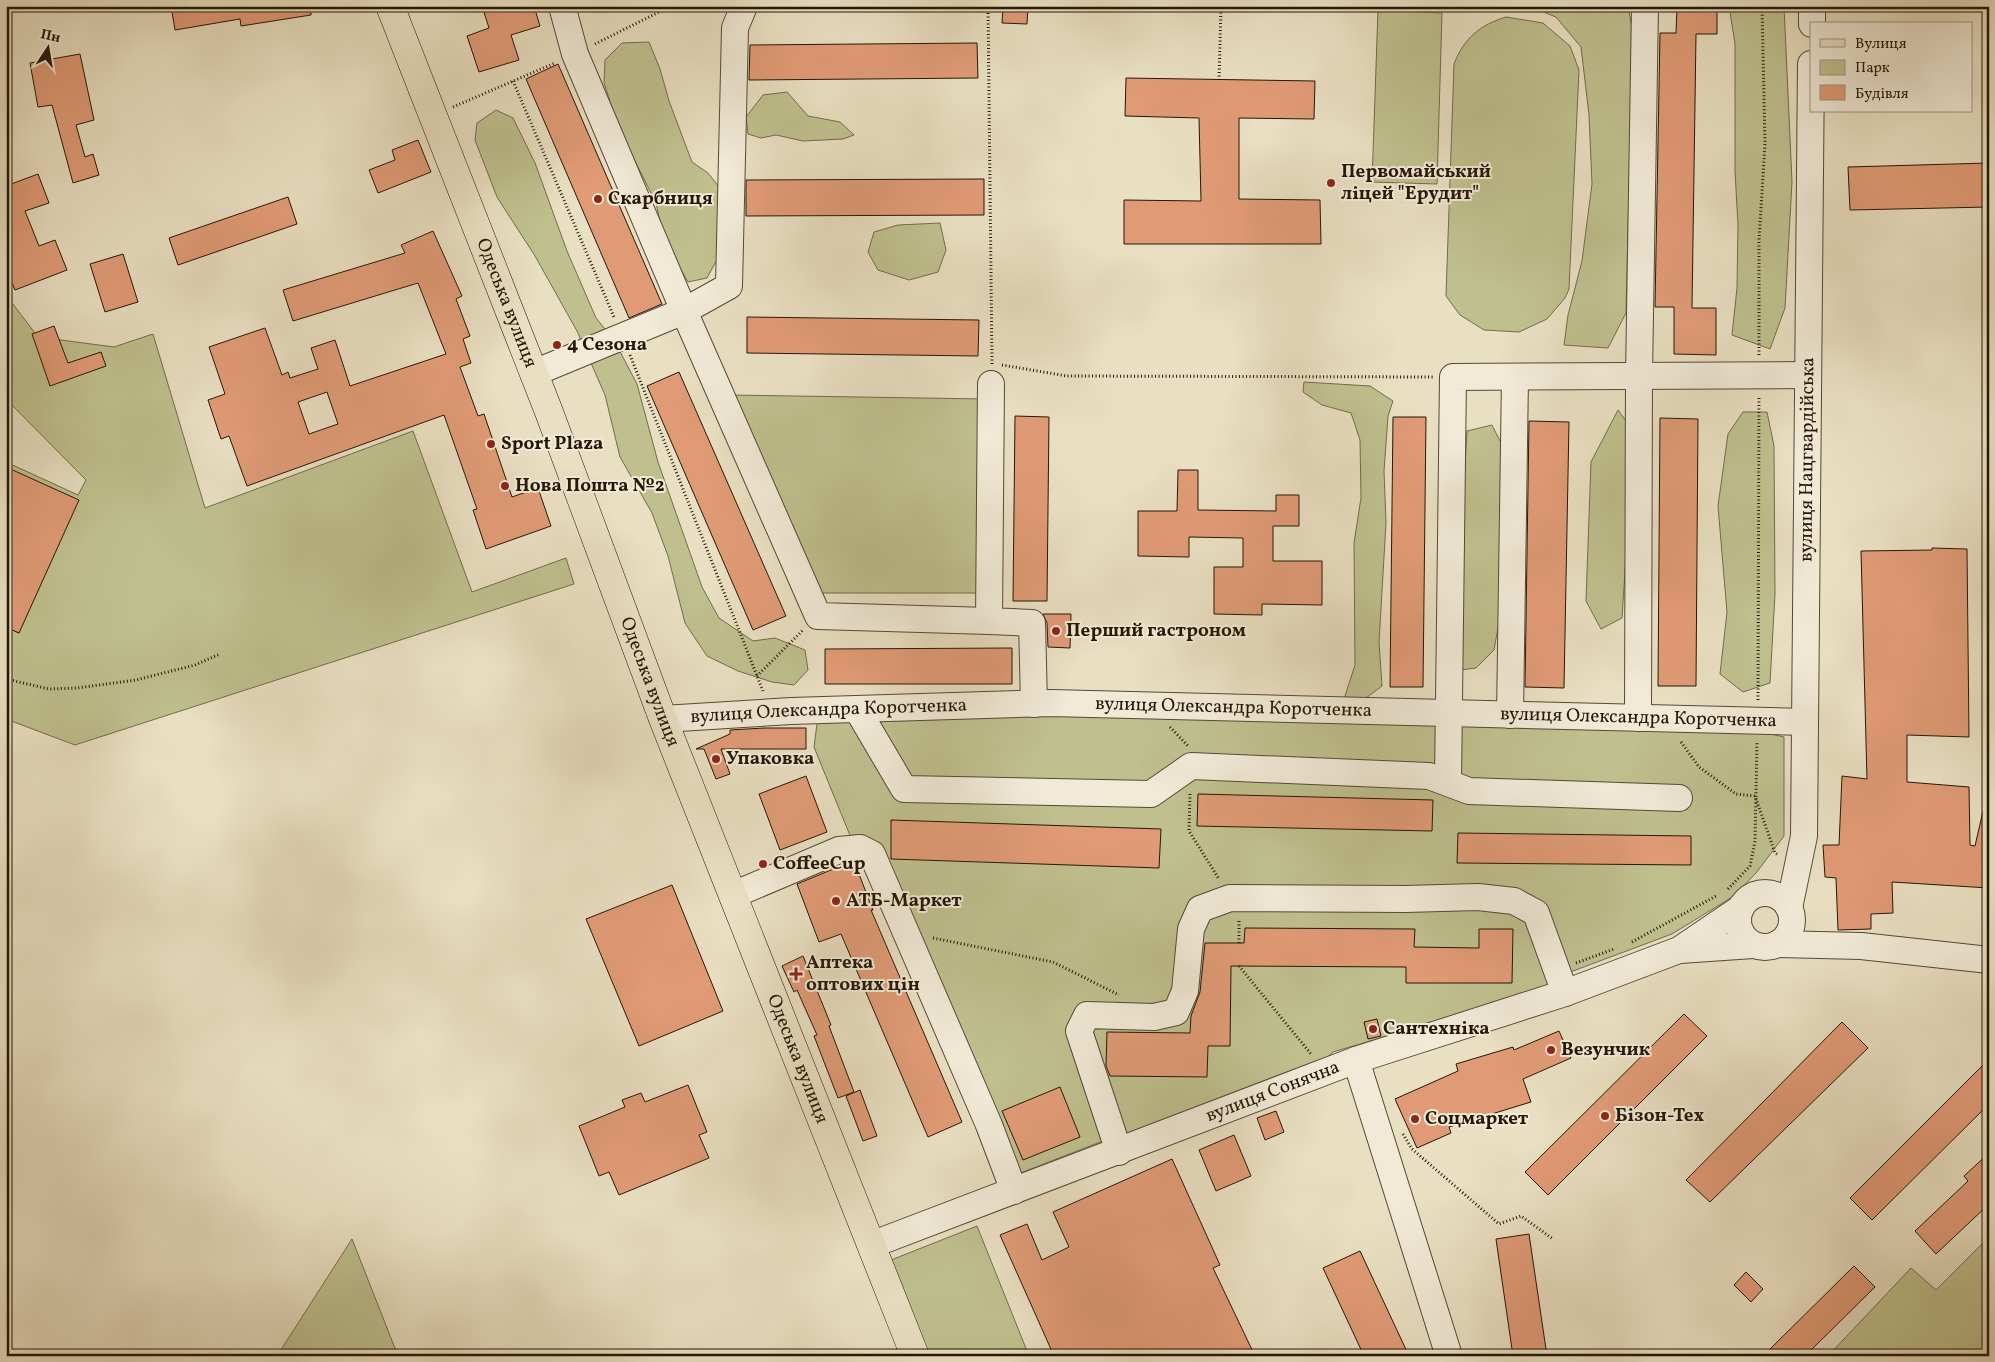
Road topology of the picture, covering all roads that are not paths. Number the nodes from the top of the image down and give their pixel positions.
1 (390, 6) edge
2 (562, 6) edge
3 (744, 6) edge
4 (1645, 6) edge
5 (1812, 6) edge
6 (1812, 22) edge
7 (1811, 112) edge
8 (684, 311) junction
9 (534, 373) junction
10 (992, 374) road end
11 (1808, 375) junction
12 (1639, 376) junction
13 (1515, 377) junction
14 (988, 621) junction
15 (1034, 704) junction
16 (857, 709) junction
17 (1448, 713) junction
18 (1510, 714) junction
19 (664, 718) junction
20 (1638, 718) junction
21 (1805, 722) junction
22 (1448, 782) junction
23 (1679, 798) dead end
24 (1797, 858) junction
25 (733, 895) junction
26 (1746, 902) junction
27 (1790, 912) junction
28 (1765, 944) junction
29 (1861, 946) junction
30 (1679, 950) junction
31 (1989, 960) edge
32 (1561, 982) junction
33 (1356, 1060) junction
34 (1119, 1152) junction
35 (1014, 1191) junction
36 (872, 1245) junction
37 (915, 1356) edge
38 (1448, 1356) edge

1 - 9 main road, Одеська вулиця
2 - 8 street
3 - 8 street
4 - 12 street
5 - 6 street
7 - 11 street, вулиця Нацгвардійська
8 - 9 street
8 - 14 street
9 - 19 main road, Одеська вулиця
10 - 14 street
11 - 12 street
11 - 21 street, вулиця Нацгвардійська
12 - 13 street
12 - 20 street
13 - 17 street
13 - 18 street
14 - 15 street
15 - 16 street, вулиця Олександра Коротченка
15 - 17 street, вулиця Олександра Коротченка
16 - 19 street, вулиця Олександра Коротченка
16 - 22 street
17 - 18 street, вулиця Олександра Коротченка
17 - 22 street
18 - 20 street, вулиця Олександра Коротченка
19 - 25 main road, Одеська вулиця
20 - 21 street, вулиця Олександра Коротченка
21 - 24 street, вулиця Нацгвардійська
22 - 23 street
24 - 26 street
24 - 27 street, вулиця Нацгвардійська
25 - 35 street
25 - 36 main road, Одеська вулиця
26 - 27 street
26 - 28 street
26 - 30 street, вулиця Сонячна
27 - 28 street
27 - 29 street, вулиця Сонячна
28 - 29 street, вулиця Сонячна
28 - 30 street, вулиця Сонячна
29 - 31 street, вулиця Сонячна
30 - 32 street, вулиця Сонячна
32 - 33 street, вулиця Сонячна
32 - 34 street
33 - 34 street, вулиця Сонячна
33 - 38 street
34 - 35 street, вулиця Сонячна
35 - 36 street, вулиця Сонячна
36 - 37 main road, Одеська вулиця

